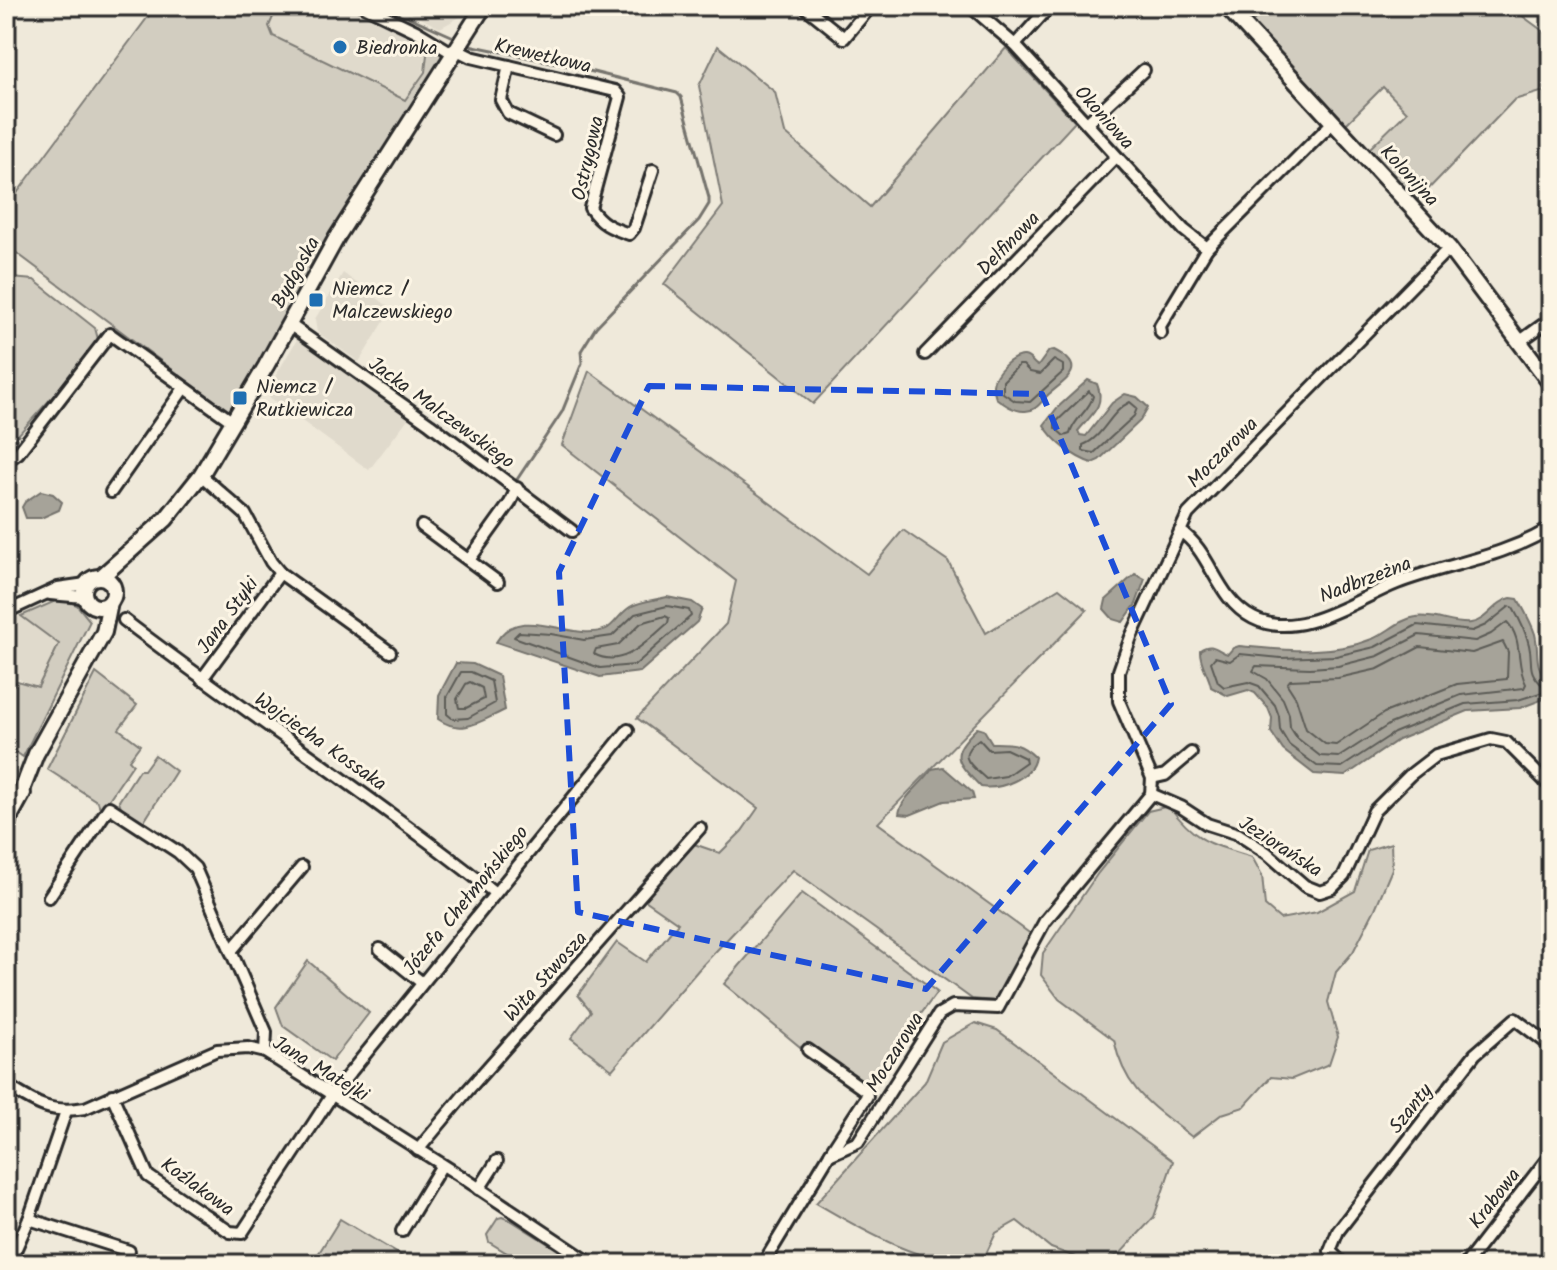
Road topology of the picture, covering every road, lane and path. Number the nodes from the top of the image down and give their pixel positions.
1 (364, 6) edge
2 (484, 6) edge
3 (804, 6) edge
4 (871, 6) edge
5 (970, 6) edge
6 (1050, 6) edge
7 (1226, 6) edge
8 (1015, 45) junction
9 (455, 52) junction
10 (509, 66) junction
11 (1144, 70) dead end
12 (620, 97) joint
13 (1333, 122) junction
14 (1087, 123) junction
15 (554, 135) dead end
16 (1116, 157) junction
17 (653, 170) dead end
18 (1207, 248) junction
19 (1449, 248) junction
20 (1551, 319) edge
21 (289, 324) junction
22 (1161, 333) dead end
23 (1519, 342) junction
24 (925, 354) dead end
25 (1551, 384) edge
26 (184, 388) junction
27 (233, 422) junction
28 (6, 461) edge
29 (201, 475) junction
30 (517, 488) junction
31 (111, 492) dead end
32 (422, 526) dead end
33 (1551, 528) edge
34 (572, 531) dead end
35 (1180, 531) junction
36 (469, 560) junction
37 (280, 573) junction
38 (107, 581) junction
39 (498, 582) dead end
40 (88, 596) junction
41 (110, 602) junction
42 (6, 612) edge
43 (124, 620) dead end
44 (99, 639) junction
45 (390, 652) dead end
46 (202, 679) junction
47 (628, 730) dead end
48 (1191, 753) dead end
49 (1152, 778) junction
50 (1551, 787) edge
51 (1151, 794) junction
52 (6, 824) edge
53 (700, 828) dead end
54 (302, 867) dead end
55 (495, 893) junction
56 (49, 897) dead end
57 (380, 949) dead end
58 (231, 951) junction
59 (421, 982) junction
60 (1551, 1046) edge
61 (808, 1050) dead end
62 (265, 1052) junction
63 (6, 1085) edge
64 (112, 1095) junction
65 (332, 1095) junction
66 (66, 1111) junction
67 (418, 1150) junction
68 (1551, 1154) edge
69 (829, 1155) junction
70 (497, 1161) dead end
71 (442, 1165) junction
72 (479, 1189) junction
73 (29, 1219) junction
74 (402, 1231) dead end
75 (129, 1251) dead end
76 (9, 1264) edge
77 (592, 1264) edge
78 (763, 1264) edge
79 (1343, 1264) edge
80 (1466, 1264) edge

1 - 9 street, Krewetkowa
2 - 9 street, Bydgoska
3 - 4 street
5 - 8 street, Okoniowa
6 - 8 street
7 - 13 street, Kolonijna
8 - 14 street, Okoniowa
9 - 10 street, Krewetkowa
9 - 21 street, Bydgoska
10 - 12 street, Krewetkowa
10 - 15 street
11 - 14 street
12 - 17 street, Ostrygowa
13 - 18 street
13 - 19 street, Kolonijna
14 - 16 street, Okoniowa
16 - 18 street, Okoniowa
16 - 24 street, Delfinowa
18 - 22 street
19 - 23 street, Kolonijna
19 - 35 street, Moczarowa
20 - 23 street
21 - 27 street, Bydgoska
21 - 30 street, Jacka Malczewskiego
23 - 25 street, Kolonijna
26 - 27 street
26 - 28 street
26 - 31 street
27 - 29 street, Bydgoska
29 - 37 street
29 - 38 street, Bydgoska
30 - 34 street, Jacka Malczewskiego
30 - 36 street
32 - 36 street
33 - 35 street, Nadbrzeżna
35 - 49 street, Moczarowa
36 - 39 street
37 - 45 street
37 - 46 street, Jana Styki
38 - 40 street
38 - 41 street
40 - 41 street
40 - 42 street
40 - 44 street
41 - 44 street
43 - 46 street, Wojciecha Kossaka
44 - 52 street
46 - 55 street, Wojciecha Kossaka
47 - 55 street, Józefa Chełmońskiego
48 - 49 street
49 - 51 street, Moczarowa
50 - 51 street, Jeziorańska
51 - 69 street, Moczarowa
53 - 67 street, Wita Stwosza
54 - 58 street
55 - 59 street, Józefa Chełmońskiego
56 - 58 street
57 - 59 street
58 - 62 street
59 - 65 street, Józefa Chełmońskiego
60 - 79 street, Szanty
61 - 69 street
62 - 64 street, Jana Matejki
62 - 65 street, Jana Matejki
63 - 66 street
64 - 65 street, Koźlakowa
64 - 66 street, Jana Matejki
65 - 67 street, Jana Matejki
66 - 73 street
67 - 71 street, Jana Matejki
68 - 80 street, Krabowa
69 - 78 street, Moczarowa
70 - 72 street
71 - 72 street, Jana Matejki
71 - 74 street
72 - 77 street, Jana Matejki
73 - 75 street
73 - 76 street

